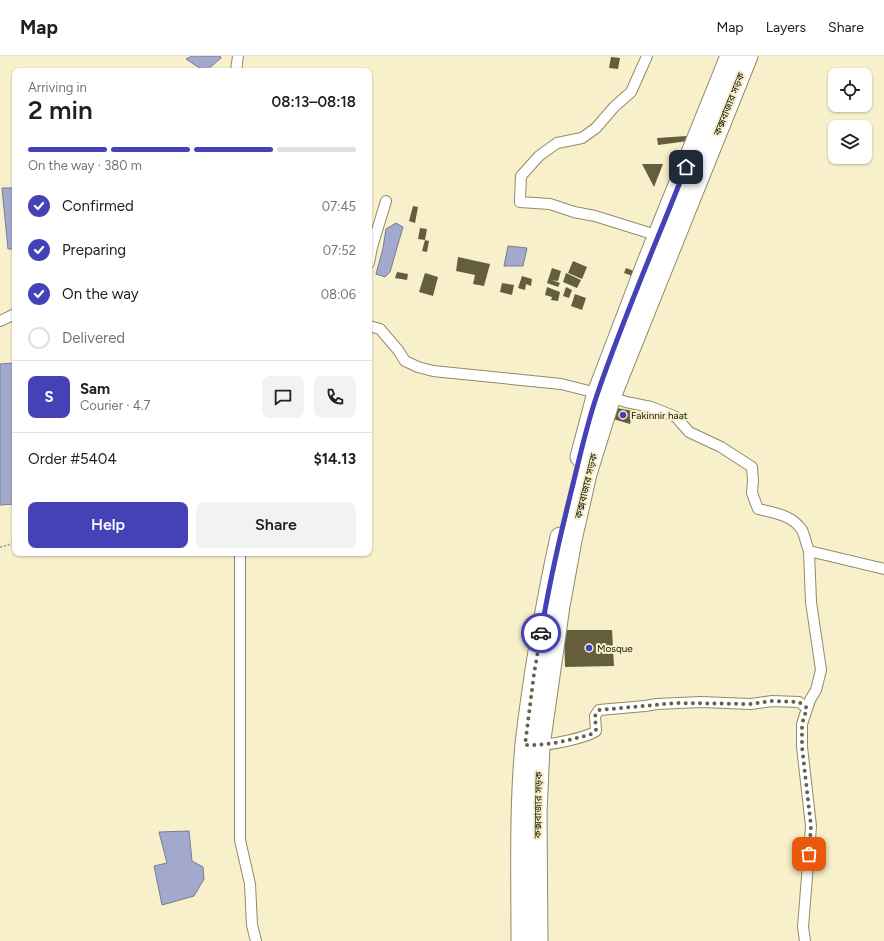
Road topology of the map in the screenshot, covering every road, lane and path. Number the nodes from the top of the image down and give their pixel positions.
1 (238, 56) edge
2 (647, 56) edge
3 (730, 56) edge
4 (748, 56) edge
5 (236, 68) edge
6 (386, 201) dead end
7 (659, 236) junction
8 (372, 247) edge
9 (12, 315) edge
10 (0, 321) edge
11 (372, 327) edge
12 (604, 395) junction
13 (12, 544) edge
14 (0, 547) edge
15 (809, 551) junction
16 (240, 556) edge
17 (884, 569) edge
18 (807, 708) junction
19 (533, 745) junction
20 (256, 941) edge
21 (521, 941) edge
22 (538, 941) edge
23 (805, 941) edge

1 - 5 street
2 - 7 street
3 - 7 highway, কক্সবাজার সড়ক
4 - 12 highway, কক্সবাজার সড়ক
6 - 8 street
7 - 12 highway, কক্সবাজার সড়ক
9 - 10 street
11 - 12 street
12 - 15 street
12 - 19 highway, কক্সবাজার সড়ক
13 - 14 path
15 - 17 street
15 - 18 street
16 - 20 street
18 - 19 street
18 - 23 street
19 - 21 highway, কক্সবাজার সড়ক
19 - 22 highway, কক্সবাজার সড়ক

